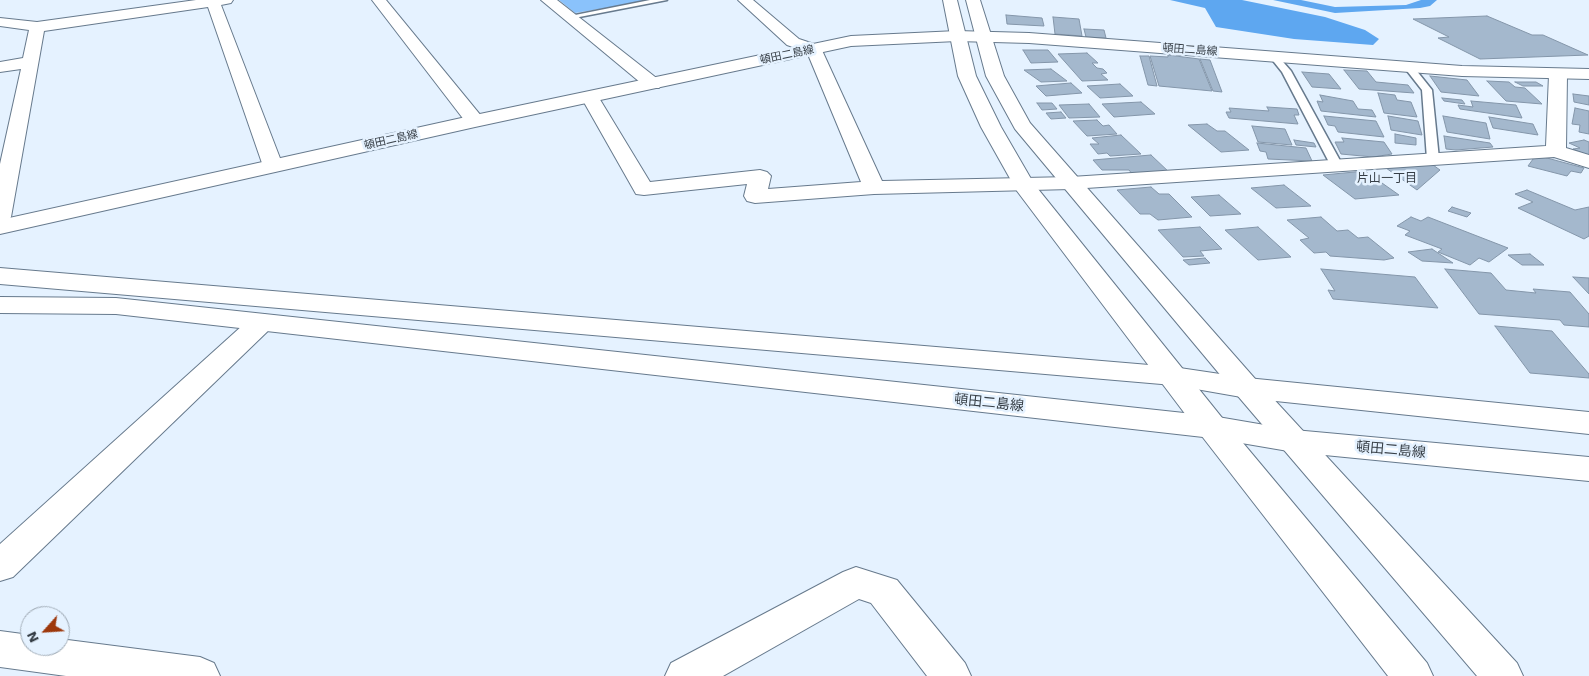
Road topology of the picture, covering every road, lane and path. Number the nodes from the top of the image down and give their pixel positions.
1 (379, 0) edge
2 (548, 0) edge
3 (663, 0) edge
4 (745, 0) edge
5 (950, 0) edge
6 (973, 0) edge
7 (219, 1) edge
8 (569, 17) junction
9 (0, 22) edge
10 (37, 27) junction
11 (970, 37) junction
12 (814, 49) junction
13 (1274, 57) junction
14 (30, 62) junction
15 (0, 67) edge
16 (1409, 67) junction
17 (1558, 74) junction
18 (1589, 74) edge
19 (653, 84) junction
20 (590, 97) junction
21 (475, 121) junction
22 (9, 127) edge
23 (1556, 151) junction
24 (1433, 159) junction
25 (1589, 162) edge
26 (273, 166) junction
27 (1337, 166) junction
28 (1071, 184) junction
29 (1025, 186) junction
30 (874, 188) junction
31 (0, 217) edge
32 (0, 227) edge
33 (0, 276) edge
34 (0, 305) edge
35 (262, 322) junction
36 (1173, 376) junction
37 (1247, 388) junction
38 (1589, 424) edge
39 (1212, 427) junction
40 (1294, 441) junction
41 (1589, 468) edge
42 (0, 566) edge
43 (0, 649) edge
44 (200, 676) edge
45 (685, 676) edge
46 (951, 676) edge
47 (1413, 676) edge
48 (1503, 676) edge

1 - 21 street
2 - 8 street
3 - 8 lane
4 - 12 street
5 - 11 street
6 - 11 street
7 - 10 street
7 - 26 street
8 - 19 street
9 - 10 street
10 - 14 street
11 - 12 street, 頓田二島線
11 - 13 street, 頓田二島線
11 - 28 street
11 - 29 street
12 - 19 street, 頓田二島線
12 - 30 street
13 - 16 street, 頓田二島線
13 - 27 lane
14 - 15 street
14 - 22 street
16 - 17 street, 頓田二島線
16 - 24 lane
17 - 18 street, 頓田二島線
17 - 23 street
19 - 20 street, 頓田二島線
20 - 21 street, 頓田二島線
20 - 30 street
21 - 26 street, 頓田二島線
22 - 31 street
23 - 24 street
23 - 25 street
24 - 27 street
26 - 32 street, 頓田二島線
27 - 28 street
28 - 29 street
28 - 37 street
29 - 30 street
29 - 36 street
33 - 36 street
34 - 35 street, 頓田二島線
35 - 39 street, 頓田二島線
35 - 42 street
36 - 37 street
36 - 39 street
37 - 38 street
37 - 40 street
39 - 40 street, 頓田二島線
39 - 47 street
40 - 41 street, 頓田二島線
40 - 48 street
43 - 44 street
45 - 46 street

